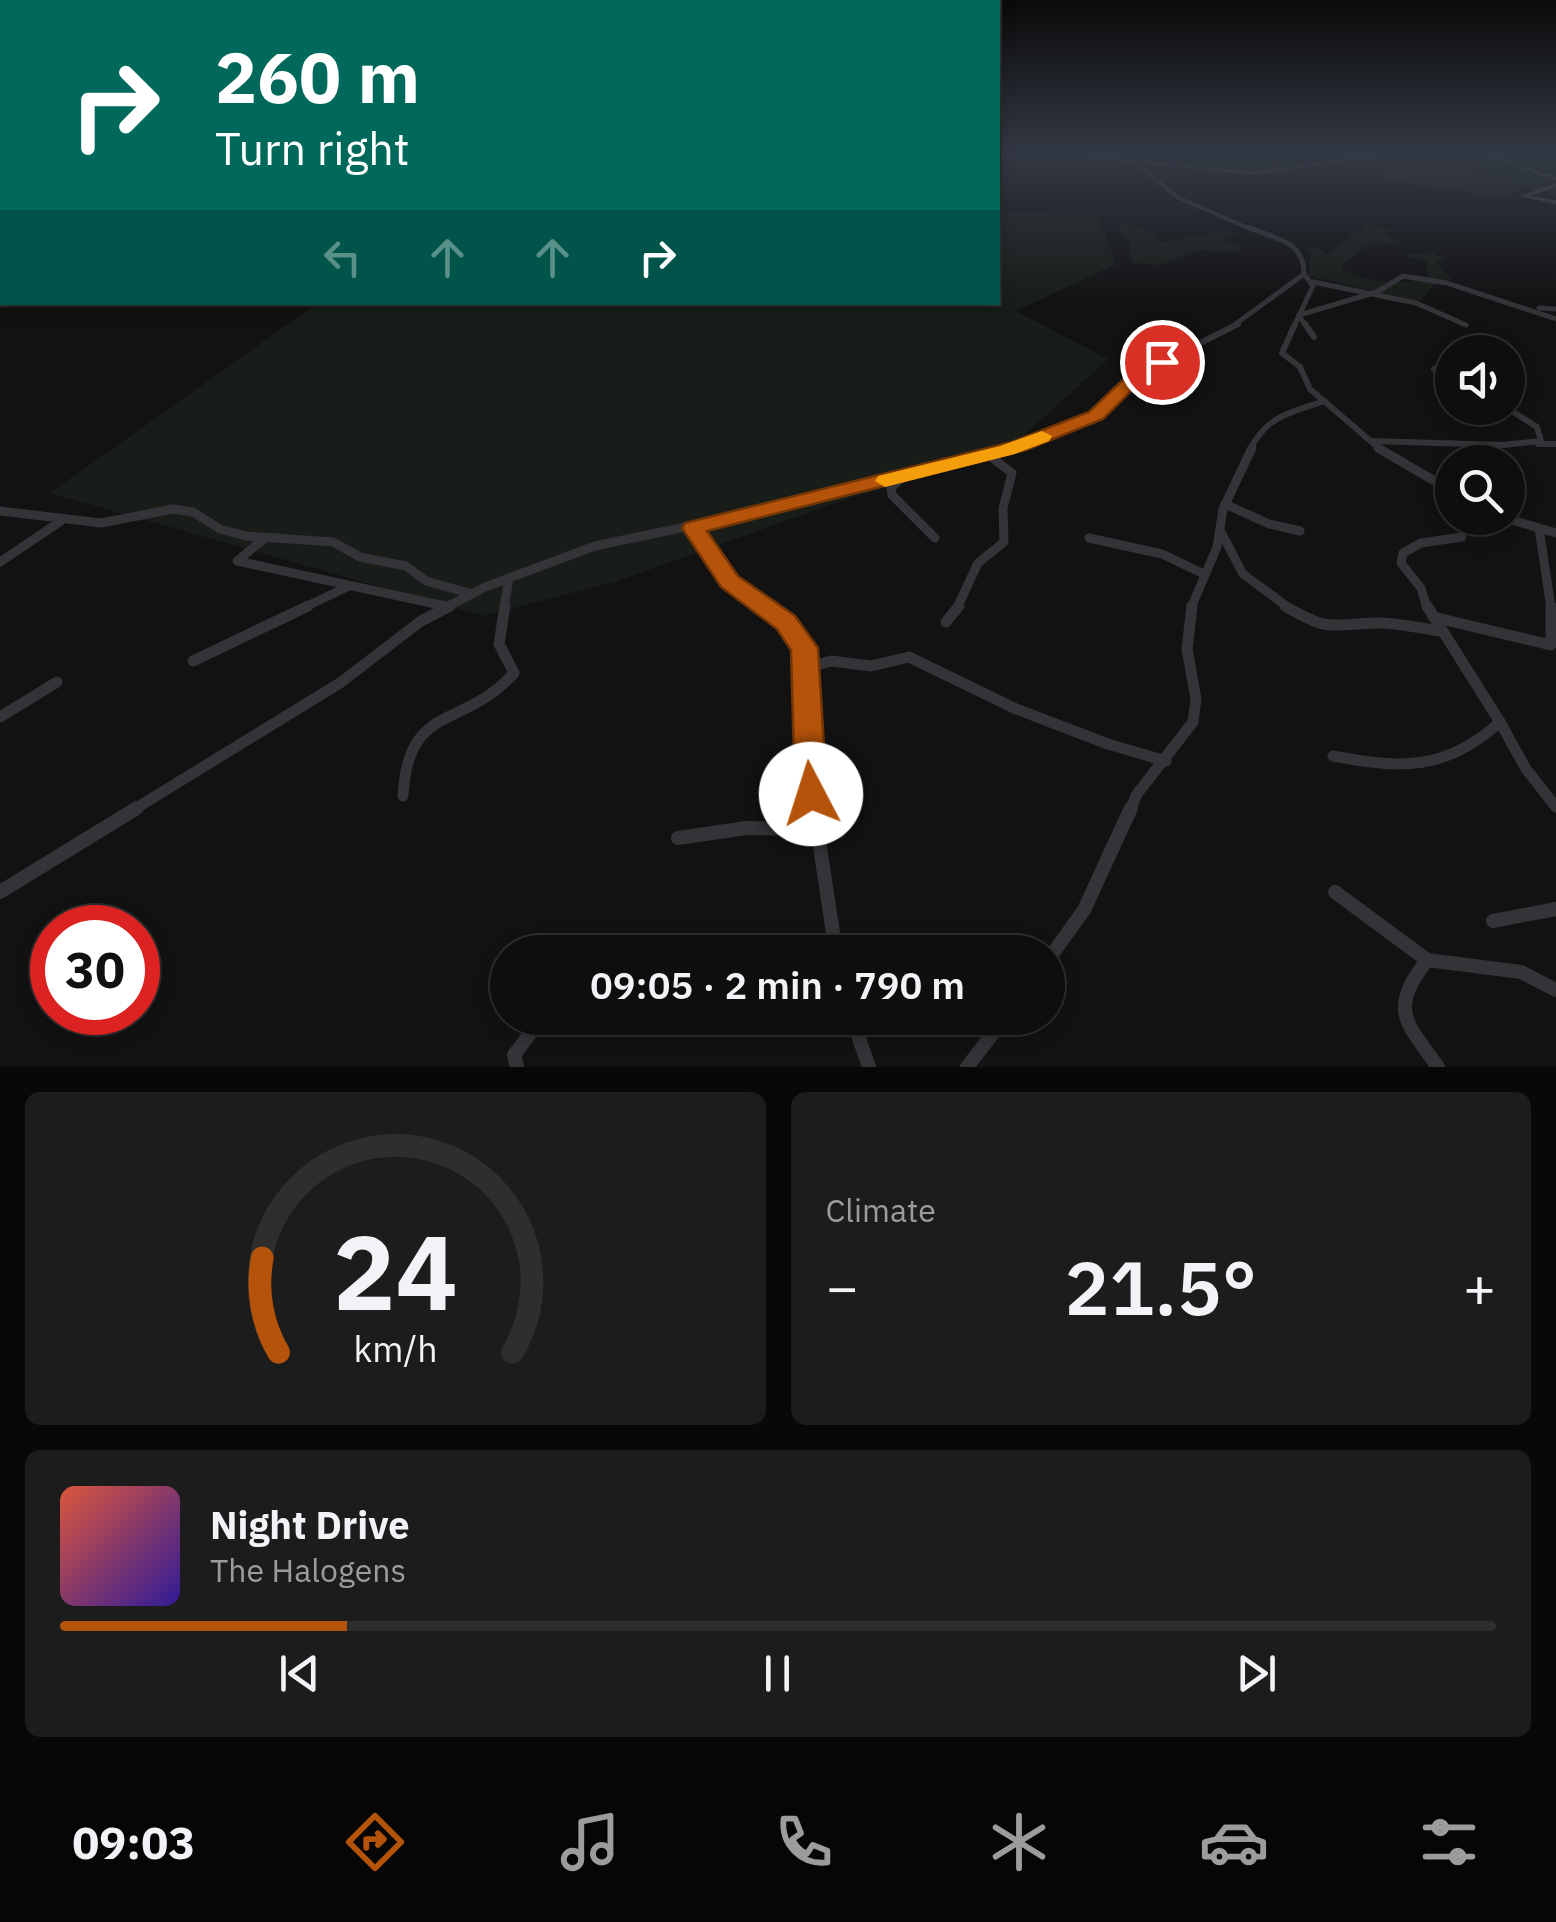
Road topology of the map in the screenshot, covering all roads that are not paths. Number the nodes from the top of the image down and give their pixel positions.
1 (1191, 203) edge
2 (1304, 274) junction
3 (1313, 282) junction
4 (1366, 295) junction
5 (1516, 304) junction
6 (1556, 309) edge
7 (1299, 315) junction
8 (1556, 318) edge
9 (1466, 325) dead end
10 (1314, 336) dead end
11 (1324, 400) junction
12 (1525, 419) edge
13 (1372, 441) junction
14 (1538, 444) junction
15 (1556, 444) edge
16 (987, 454) junction
17 (905, 476) junction
18 (1435, 481) edge
19 (1225, 504) junction
20 (0, 510) edge
21 (61, 520) junction
22 (1525, 524) edge
23 (693, 528) junction
24 (1539, 528) junction
25 (1220, 530) junction
26 (1300, 531) dead end
27 (1556, 533) edge
28 (265, 538) junction
29 (935, 538) dead end
30 (1089, 538) dead end
31 (1462, 538) dead end
32 (0, 562) edge
33 (1204, 574) junction
34 (508, 578) junction
35 (351, 585) junction
36 (472, 594) junction
37 (445, 606) junction
38 (1433, 617) junction
39 (946, 622) dead end
40 (1441, 631) junction
41 (193, 660) dead end
42 (806, 668) junction
43 (57, 682) dead end
44 (0, 717) edge
45 (1500, 722) junction
46 (1333, 756) dead end
47 (1166, 761) junction
48 (403, 796) dead end
49 (1556, 807) edge
50 (815, 829) junction
51 (678, 838) dead end
52 (3, 887) edge
53 (1335, 892) dead end
54 (1556, 909) edge
55 (1493, 921) dead end
56 (834, 935) edge
57 (1065, 936) edge
58 (1427, 960) junction
59 (1556, 990) edge
60 (529, 1035) edge
61 (858, 1035) edge
62 (991, 1035) edge
63 (517, 1067) edge
64 (869, 1067) edge
65 (966, 1067) edge
66 (1438, 1067) edge

1 - 2 street
2 - 3 street
2 - 16 street
3 - 4 street
3 - 7 street
4 - 5 street
4 - 7 street
4 - 9 street
5 - 6 street
5 - 8 street
7 - 10 street
7 - 11 street
11 - 13 street
11 - 19 street
12 - 14 street
13 - 14 street
13 - 18 street
14 - 15 street
16 - 17 street
16 - 39 street
17 - 23 street
17 - 29 street
19 - 25 street
19 - 26 street
20 - 21 street
21 - 28 street
21 - 32 street
22 - 24 street
23 - 34 street
23 - 42 street
24 - 27 street
24 - 38 street
25 - 33 street
25 - 40 street
28 - 35 street
28 - 36 street
30 - 33 street
31 - 38 street
33 - 47 street
34 - 36 street
34 - 48 street
35 - 37 street
35 - 41 street
36 - 37 street
37 - 52 street
38 - 40 street
40 - 45 street
42 - 47 street
42 - 50 street
43 - 44 street
45 - 46 street
45 - 49 street
47 - 57 street
50 - 51 street
50 - 56 street
53 - 58 street
54 - 55 street
58 - 59 street
58 - 66 street
60 - 63 street
61 - 64 street
62 - 65 street

